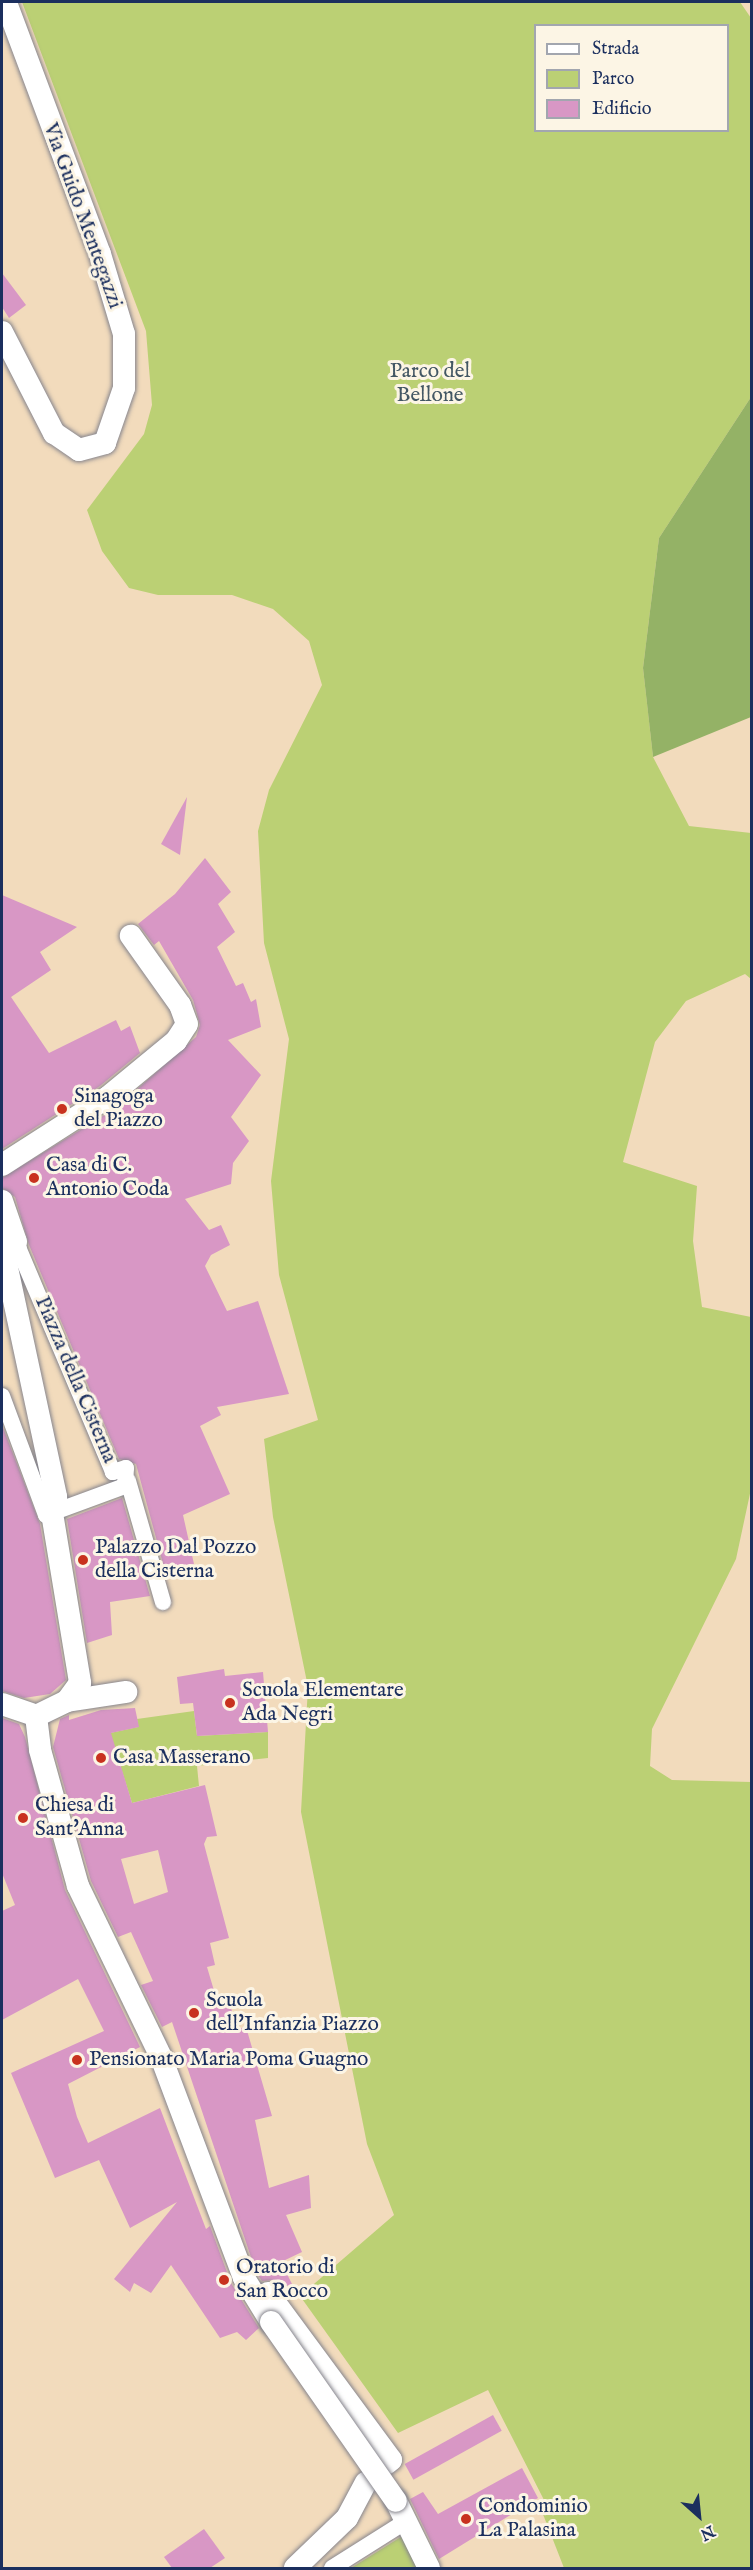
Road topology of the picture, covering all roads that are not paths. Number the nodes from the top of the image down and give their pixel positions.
1 (6, 2) edge
2 (2, 332) edge
3 (131, 936) dead end
4 (2, 1166) edge
5 (2, 1201) edge
6 (5, 1246) edge
7 (2, 1396) edge
8 (128, 1481) junction
9 (54, 1504) junction
10 (163, 1602) dead end
11 (126, 1692) dead end
12 (67, 1701) junction
13 (2, 1704) edge
14 (36, 1716) junction
15 (244, 2278) junction
16 (386, 2464) dead end
17 (366, 2483) dead end
18 (402, 2511) junction
19 (295, 2568) edge
20 (332, 2568) edge
21 (429, 2568) edge

1 - 2 street, Via Guido Mentegazzi
3 - 4 street
5 - 6 street
6 - 8 street, Piazza della Cisterna
6 - 9 street, Piazza della Cisterna
7 - 9 street
8 - 9 street, Piazza della Cisterna
8 - 10 street
9 - 12 street
11 - 12 street
12 - 14 street
13 - 14 street
14 - 15 street
15 - 16 street
15 - 18 street, bridge
17 - 19 street
18 - 20 street
18 - 21 street

